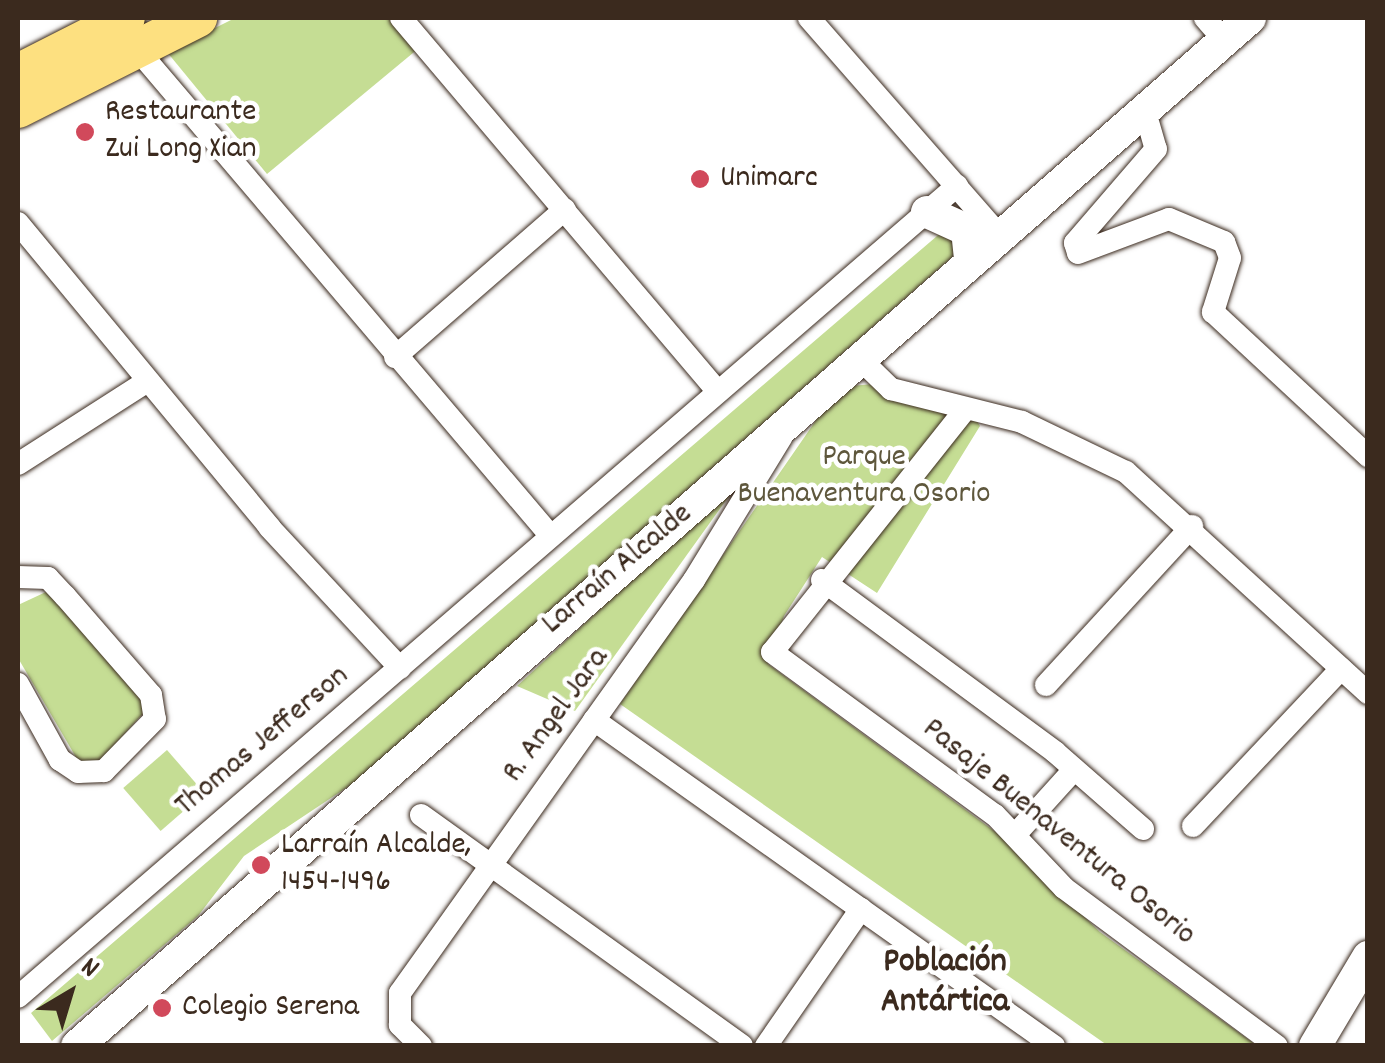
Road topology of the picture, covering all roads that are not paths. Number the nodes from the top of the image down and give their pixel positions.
1 (198, 18) edge
2 (401, 18) edge
3 (809, 18) edge
4 (1250, 18) edge
5 (1214, 29) edge
6 (131, 33) edge
7 (18, 74) edge
8 (18, 109) edge
9 (1146, 115) junction
10 (957, 186) junction
11 (565, 209) junction
12 (928, 212) junction
13 (18, 223) edge
14 (999, 235) junction
15 (970, 260) junction
16 (396, 357) junction
17 (859, 358) junction
18 (146, 382) junction
19 (717, 390) junction
20 (964, 410) junction
21 (793, 418) junction
22 (1368, 456) edge
23 (18, 464) edge
24 (1192, 526) junction
25 (549, 534) junction
26 (18, 577) edge
27 (822, 580) junction
28 (400, 668) junction
29 (1342, 669) junction
30 (18, 684) edge
31 (1046, 685) dead end
32 (1368, 693) edge
33 (594, 720) junction
34 (1072, 772) junction
35 (421, 815) dead end
36 (1193, 826) dead end
37 (1143, 830) dead end
38 (1015, 835) junction
39 (489, 866) junction
40 (862, 909) junction
41 (1368, 956) edge
42 (18, 997) edge
43 (77, 1046) edge
44 (421, 1046) edge
45 (742, 1046) edge
46 (766, 1046) edge
47 (1054, 1046) edge
48 (1277, 1046) edge
49 (1315, 1046) edge

1 - 6 main road
2 - 11 street
3 - 10 street
4 - 5 main road, Larraín Alcalde
5 - 9 main road, Larraín Alcalde
6 - 7 main road
6 - 8 main road
6 - 16 street
9 - 14 main road, Larraín Alcalde
9 - 22 street
10 - 12 street, Thomas Jefferson
10 - 14 street
11 - 16 street
11 - 19 street
12 - 15 main road
12 - 19 street, Thomas Jefferson
13 - 18 street
14 - 15 main road, Larraín Alcalde
15 - 17 main road, Larraín Alcalde
16 - 25 street
17 - 20 street
17 - 21 main road, Larraín Alcalde
18 - 23 street
18 - 28 street
19 - 25 street, Thomas Jefferson
20 - 24 street
20 - 27 street, Pasaje Buenaventura Osorio
21 - 33 street, R. Angel Jara
21 - 43 main road, Larraín Alcalde
24 - 29 street
24 - 31 street
25 - 28 street, Thomas Jefferson
26 - 30 street
27 - 34 street, Pasaje Buenaventura Osorio
27 - 38 street, Pasaje Buenaventura Osorio
28 - 42 street, Thomas Jefferson
29 - 32 street
29 - 36 street
33 - 39 street, R. Angel Jara
33 - 40 street
34 - 37 street, Pasaje Buenaventura Osorio
34 - 38 street
35 - 39 street
38 - 48 street, Pasaje Buenaventura Osorio
39 - 44 street, R. Angel Jara
39 - 45 street
40 - 46 street
40 - 47 street
41 - 49 main road

